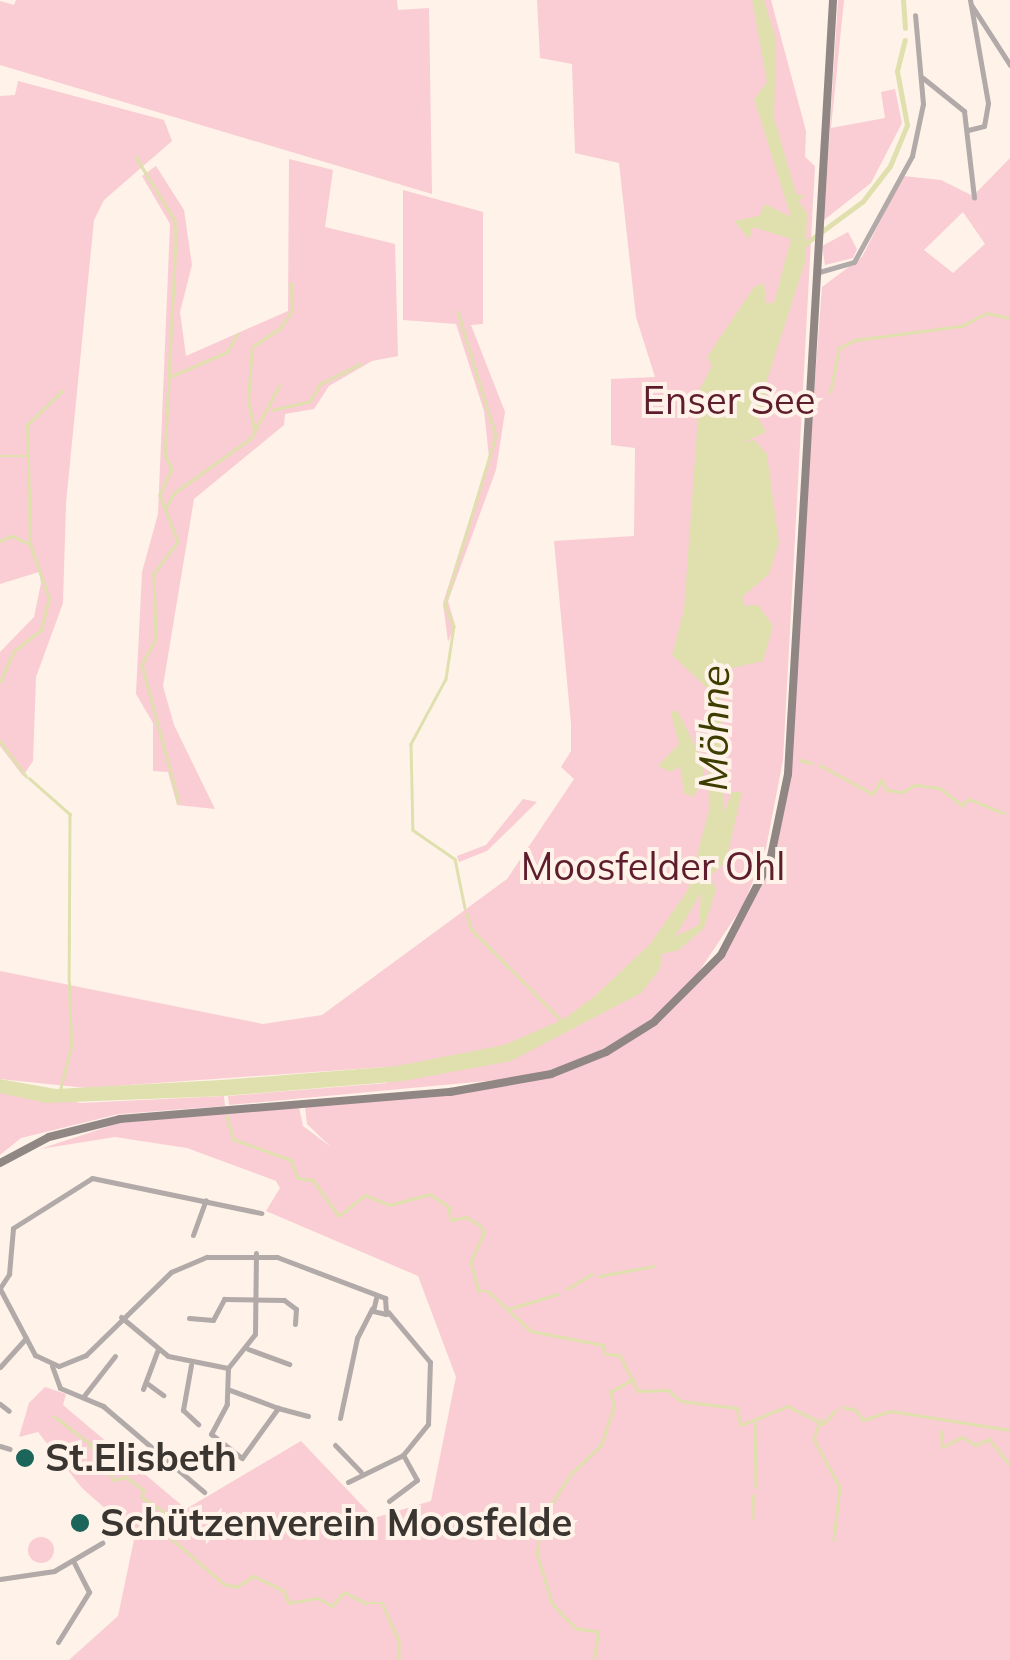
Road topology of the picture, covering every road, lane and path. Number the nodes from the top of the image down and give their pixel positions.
1 (833, 0) edge
2 (971, 3) edge
3 (915, 15) dead end
4 (1010, 65) edge
5 (923, 78) junction
6 (968, 130) junction
7 (974, 197) dead end
8 (816, 272) junction
9 (0, 1163) edge
10 (206, 1200) junction
11 (262, 1214) dead end
12 (193, 1236) dead end
13 (256, 1253) junction
14 (0, 1289) edge
15 (376, 1298) junction
16 (258, 1300) junction
17 (372, 1309) junction
18 (388, 1312) junction
19 (122, 1317) junction
20 (190, 1318) dead end
21 (295, 1324) dead end
22 (26, 1338) junction
23 (158, 1349) junction
24 (248, 1349) junction
25 (115, 1356) dead end
26 (289, 1364) dead end
27 (192, 1365) junction
28 (52, 1366) junction
29 (0, 1367) edge
30 (228, 1368) junction
31 (230, 1390) junction
32 (163, 1395) dead end
33 (83, 1397) junction
34 (0, 1404) edge
35 (278, 1408) junction
36 (10, 1411) dead end
37 (308, 1416) dead end
38 (340, 1418) dead end
39 (198, 1424) dead end
40 (335, 1445) dead end
41 (0, 1446) edge
42 (10, 1449) dead end
43 (404, 1455) junction
44 (362, 1473) junction
45 (348, 1482) dead end
46 (204, 1492) dead end
47 (389, 1501) dead end
48 (102, 1544) dead end
49 (73, 1562) junction
50 (0, 1579) edge
51 (58, 1642) dead end

1 - 8 main road
2 - 4 street
2 - 6 street
3 - 5 street
5 - 6 street
5 - 8 street
6 - 7 street
8 - 9 main road
10 - 11 street
10 - 12 street
10 - 14 street
13 - 15 street
13 - 16 street
13 - 19 street
14 - 22 street
15 - 17 street
15 - 18 street
16 - 20 street
16 - 21 street
16 - 24 street
17 - 18 street
17 - 38 street
18 - 43 street
19 - 23 street
19 - 28 street
22 - 28 street
22 - 29 street
23 - 27 street
23 - 32 street
24 - 26 street
24 - 30 street
25 - 33 street
27 - 30 street
27 - 39 street
28 - 33 street
30 - 31 street
31 - 35 street
31 - 35 street
33 - 46 street
34 - 36 street
35 - 37 street
40 - 44 street
41 - 42 street
43 - 44 street
43 - 47 street
44 - 45 street
48 - 49 street
49 - 50 street
49 - 51 street

